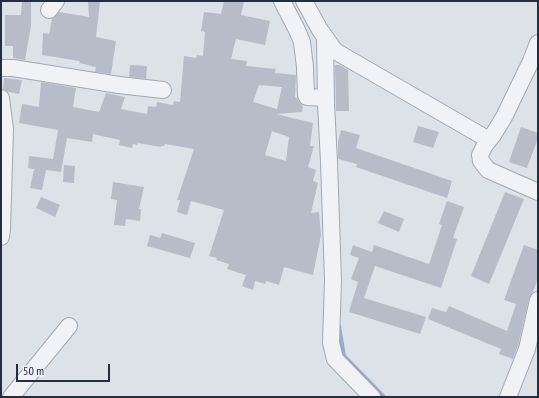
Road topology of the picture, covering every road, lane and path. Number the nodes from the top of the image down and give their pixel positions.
1 (282, 1) edge
2 (304, 1) edge
3 (326, 39) junction
4 (538, 43) edge
5 (1, 68) edge
6 (163, 90) dead end
7 (1, 98) edge
8 (317, 98) junction
9 (489, 140) junction
10 (538, 192) edge
11 (1, 238) edge
12 (538, 300) edge
13 (69, 326) dead end
14 (11, 397) edge
15 (372, 397) edge
16 (508, 397) edge

1 - 8 street
2 - 3 street
3 - 8 street
3 - 9 street
4 - 9 street
5 - 6 street
7 - 11 street
8 - 15 street
9 - 10 street
12 - 16 street
13 - 14 street

